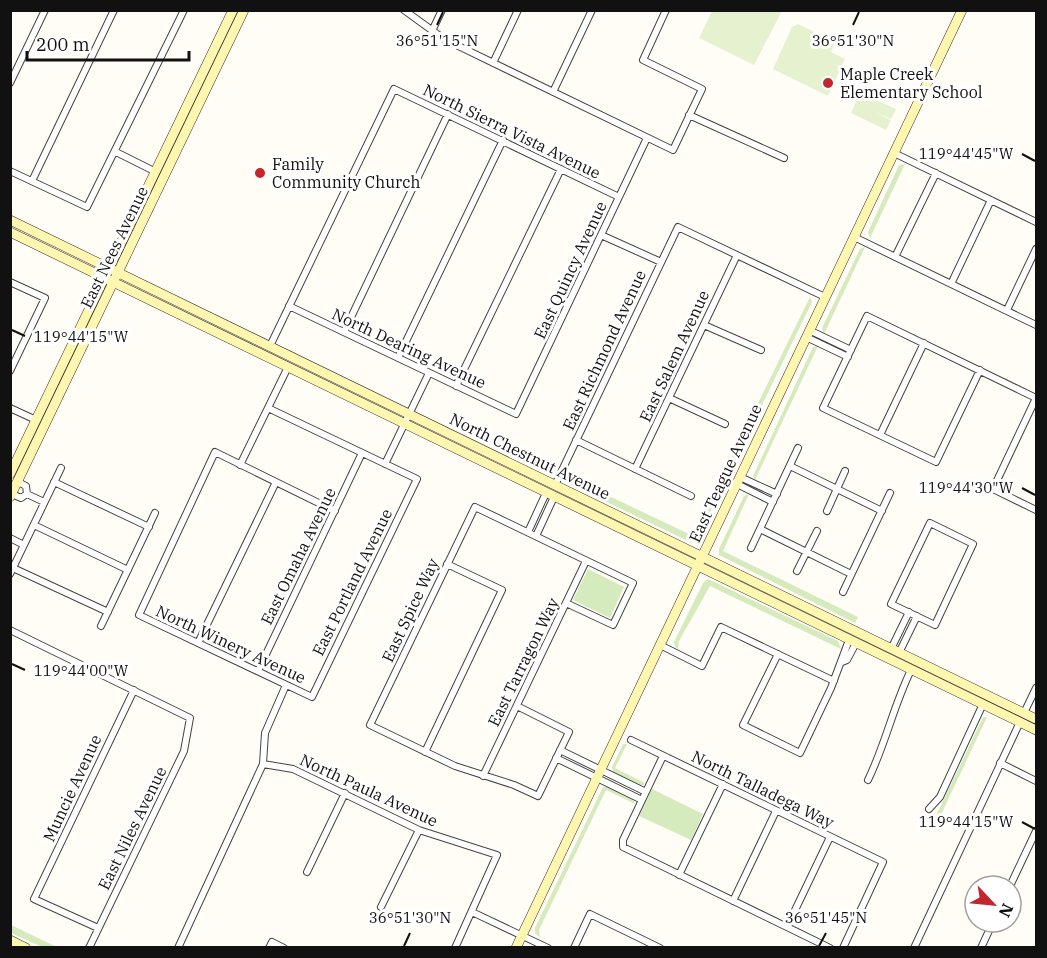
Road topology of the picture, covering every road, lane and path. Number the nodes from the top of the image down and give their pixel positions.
1 (45, 10) edge
2 (114, 10) edge
3 (184, 10) edge
4 (233, 10) edge
5 (244, 10) edge
6 (404, 10) edge
7 (442, 10) edge
8 (518, 10) edge
9 (592, 10) edge
10 (666, 10) edge
11 (962, 10) edge
12 (432, 31) junction
13 (492, 63) junction
14 (10, 83) edge
15 (554, 92) junction
16 (191, 96) junction
17 (448, 114) junction
18 (689, 115) junction
19 (647, 138) junction
20 (503, 141) junction
21 (116, 152) junction
22 (894, 153) junction
23 (784, 158) dead end
24 (169, 167) junction
25 (561, 169) junction
26 (10, 171) edge
27 (156, 172) junction
28 (936, 173) junction
29 (32, 181) junction
30 (619, 197) junction
31 (991, 200) junction
32 (10, 220) edge
33 (1036, 222) edge
34 (10, 232) edge
35 (601, 235) junction
36 (854, 237) junction
37 (1036, 249) edge
38 (737, 255) junction
39 (896, 257) junction
40 (661, 262) junction
41 (111, 275) junction
42 (10, 282) edge
43 (951, 284) junction
44 (825, 297) junction
45 (289, 306) junction
46 (1007, 310) junction
47 (704, 325) junction
48 (1036, 325) edge
49 (344, 332) junction
50 (808, 334) junction
51 (924, 343) junction
52 (245, 346) junction
53 (270, 346) junction
54 (761, 350) dead end
55 (850, 353) junction
56 (398, 358) junction
57 (288, 367) junction
58 (980, 370) junction
59 (10, 371) edge
60 (429, 373) junction
61 (456, 386) junction
62 (669, 398) junction
63 (1036, 398) edge
64 (10, 408) edge
65 (268, 408) junction
66 (409, 414) junction
67 (516, 414) joint
68 (36, 420) junction
69 (725, 423) dead end
70 (404, 424) junction
71 (880, 435) junction
72 (576, 440) junction
73 (798, 448) dead end
74 (362, 453) junction
75 (476, 459) junction
76 (385, 464) junction
77 (240, 465) junction
78 (790, 466) junction
79 (61, 468) dead end
80 (635, 469) junction
81 (845, 471) dead end
82 (10, 474) edge
83 (738, 481) junction
84 (18, 482) junction
85 (54, 482) junction
86 (276, 482) junction
87 (555, 484) junction
88 (762, 487) junction
89 (837, 489) junction
90 (890, 493) dead end
91 (27, 494) junction
92 (777, 494) junction
93 (550, 495) junction
94 (758, 495) junction
95 (11, 496) edge
96 (691, 496) dead end
97 (44, 502) junction
98 (773, 502) junction
99 (538, 509) junction
100 (1036, 510) edge
101 (334, 511) junction
102 (827, 511) dead end
103 (882, 511) junction
104 (155, 513) dead end
105 (546, 513) junction
106 (34, 525) junction
107 (149, 527) junction
108 (760, 529) junction
109 (817, 531) dead end
110 (528, 532) junction
111 (536, 536) junction
112 (10, 538) edge
113 (24, 545) junction
114 (752, 548) dead end
115 (806, 553) junction
116 (703, 556) junction
117 (586, 561) junction
118 (447, 564) junction
119 (698, 567) junction
120 (128, 570) junction
121 (12, 571) edge
122 (797, 571) dead end
123 (851, 574) junction
124 (843, 592) dead end
125 (566, 603) junction
126 (108, 612) junction
127 (909, 612) junction
128 (917, 616) junction
129 (101, 626) dead end
130 (902, 627) junction
131 (10, 630) edge
132 (910, 631) junction
133 (853, 642) junction
134 (198, 643) junction
135 (660, 645) junction
136 (895, 651) junction
137 (778, 654) junction
138 (911, 670) junction
139 (258, 671) junction
140 (834, 681) junction
141 (286, 685) junction
142 (1036, 688) edge
143 (134, 690) junction
144 (312, 697) joint
145 (983, 704) junction
146 (517, 706) junction
147 (1022, 718) junction
148 (1036, 719) edge
149 (1036, 724) edge
150 (1036, 730) edge
151 (631, 740) dead end
152 (560, 750) junction
153 (425, 752) junction
154 (663, 756) junction
155 (556, 758) junction
156 (581, 760) junction
157 (1000, 763) junction
158 (263, 764) junction
159 (577, 768) junction
160 (598, 774) junction
161 (483, 776) junction
162 (868, 780) dead end
163 (1036, 781) edge
164 (624, 782) junction
165 (723, 784) junction
166 (621, 789) junction
167 (646, 792) junction
168 (345, 794) junction
169 (642, 800) junction
170 (929, 809) dead end
171 (777, 811) junction
172 (419, 830) junction
173 (1036, 831) edge
174 (830, 837) junction
175 (306, 872) dead end
176 (1016, 874) edge
177 (679, 875) junction
178 (733, 901) junction
179 (381, 907) dead end
180 (472, 912) junction
181 (787, 927) junction
182 (98, 928) junction
183 (987, 934) edge
184 (522, 935) junction
185 (10, 940) edge
186 (271, 945) edge
187 (10, 946) edge
188 (15, 948) edge
189 (26, 948) edge
190 (88, 948) edge
191 (178, 948) edge
192 (284, 948) edge
193 (455, 948) edge
194 (516, 948) edge
195 (548, 948) edge
196 (574, 948) edge
197 (660, 948) edge
198 (830, 948) edge
199 (843, 948) edge
200 (914, 948) edge
201 (981, 948) edge

1 - 14 street
2 - 29 street
3 - 21 street
4 - 16 main road, East Nees Avenue
5 - 24 main road, East Nees Avenue
6 - 12 street
7 - 12 street
8 - 13 street
9 - 15 street
10 - 18 street
11 - 22 main road, East Teague Avenue
12 - 13 street
13 - 15 street
15 - 19 street
16 - 24 main road
16 - 27 main road, East Nees Avenue
17 - 20 street, North Sierra Vista Avenue
17 - 45 street, North Sierra Vista Avenue
17 - 49 street
18 - 19 street
18 - 23 street
19 - 30 street, East Quincy Avenue
20 - 25 street, North Sierra Vista Avenue
20 - 56 street
21 - 27 street
21 - 29 street
22 - 28 street
22 - 36 main road, East Teague Avenue
24 - 41 main road, East Nees Avenue
25 - 30 street, North Sierra Vista Avenue
25 - 61 street
26 - 29 street
27 - 41 main road, East Nees Avenue
28 - 31 street
28 - 39 street
30 - 35 street, East Quincy Avenue
31 - 33 street
31 - 43 street
32 - 41 main road, North Chestnut Avenue
34 - 41 main road, North Chestnut Avenue
35 - 40 street
35 - 67 street, East Quincy Avenue
36 - 39 street
36 - 44 main road, East Teague Avenue
37 - 46 street
38 - 40 street, East Richmond Avenue
38 - 44 street
38 - 47 street, East Salem Avenue
39 - 43 street
40 - 72 street, East Richmond Avenue
41 - 52 main road, North Chestnut Avenue
41 - 53 main road, North Chestnut Avenue
41 - 68 main road, East Nees Avenue
41 - 84 main road, East Nees Avenue
42 - 59 street
43 - 46 street
44 - 50 main road, East Teague Avenue
45 - 49 street, North Dearing Avenue
45 - 53 street
46 - 48 street
47 - 54 street
47 - 62 street, East Salem Avenue
49 - 56 street, North Dearing Avenue
50 - 55 street
50 - 83 main road, East Teague Avenue
51 - 55 street
51 - 58 street
51 - 71 street
52 - 53 main road
52 - 57 main road, North Chestnut Avenue
53 - 66 main road, North Chestnut Avenue
55 - 71 street
56 - 60 street, North Dearing Avenue
57 - 65 street
57 - 70 main road, North Chestnut Avenue
58 - 63 street
58 - 71 street
60 - 61 street, North Dearing Avenue
60 - 66 street
61 - 67 street, North Dearing Avenue
62 - 69 street
62 - 80 street, East Salem Avenue
63 - 100 street
64 - 68 street
65 - 74 street
65 - 77 street
66 - 70 street
66 - 87 main road, North Chestnut Avenue
68 - 82 main road, East Nees Avenue
68 - 84 main road
70 - 75 main road, North Chestnut Avenue
70 - 76 street
72 - 80 street
72 - 87 street, East Richmond Avenue
73 - 78 street
74 - 76 street
74 - 101 street, East Omaha Avenue
75 - 87 main road
75 - 93 main road, North Chestnut Avenue
76 - 144 street, East Portland Avenue
77 - 86 street
77 - 134 street, North Winery Avenue
78 - 89 street
78 - 92 street
79 - 85 street
80 - 96 street
81 - 89 street
83 - 88 street
83 - 94 street
83 - 116 main road, East Teague Avenue
84 - 91 street
84 - 95 main road, East Nees Avenue
85 - 97 street
85 - 107 street
86 - 101 street
86 - 134 street
87 - 116 main road, North Chestnut Avenue
88 - 92 street
88 - 94 street
89 - 102 street
89 - 103 street
90 - 103 street
91 - 95 street
91 - 97 street
92 - 98 street
93 - 99 street
93 - 105 street
93 - 119 main road, North Chestnut Avenue
94 - 98 street
97 - 106 street
98 - 108 street
99 - 105 street
99 - 110 street
101 - 139 street, East Omaha Avenue
103 - 123 street
104 - 107 street
105 - 111 street
106 - 113 street
106 - 120 street
107 - 120 street
108 - 114 street
108 - 115 street
109 - 115 street
110 - 111 street
110 - 118 street, East Spice Way
111 - 117 street
112 - 113 street
113 - 121 street
115 - 122 street
115 - 123 street
116 - 119 main road, East Teague Avenue
116 - 136 main road, North Chestnut Avenue
117 - 125 street, East Tarragon Way
117 - 125 street
118 - 153 street, East Spice Way
118 - 153 street
119 - 133 main road, North Chestnut Avenue
119 - 135 main road, East Teague Avenue
120 - 126 street
121 - 126 street
123 - 124 street
125 - 146 street, East Tarragon Way
126 - 129 street
127 - 128 street
127 - 128 street
127 - 130 street
128 - 132 street
130 - 132 street
130 - 136 street
131 - 143 street
132 - 136 street
133 - 136 main road
133 - 138 main road, North Chestnut Avenue
133 - 140 street
134 - 139 street, North Winery Avenue
135 - 137 street
135 - 160 main road, East Teague Avenue
136 - 147 main road, North Chestnut Avenue
137 - 140 street
137 - 140 street
138 - 145 main road, North Chestnut Avenue
138 - 162 street
139 - 141 street, North Winery Avenue
141 - 144 street, North Winery Avenue
141 - 158 street
142 - 147 street
143 - 182 street, East Niles Avenue
143 - 182 street, Muncie Avenue
145 - 147 main road, North Chestnut Avenue
145 - 170 street
146 - 152 street
146 - 161 street, East Tarragon Way
147 - 148 main road, North Chestnut Avenue
147 - 149 main road
147 - 150 main road, North Chestnut Avenue
147 - 157 street
151 - 154 street, North Talladega Way
152 - 155 street
152 - 156 street
153 - 161 street
154 - 165 street, North Talladega Way
154 - 167 street
155 - 159 street
155 - 161 street
156 - 159 street
156 - 160 street
157 - 163 street
157 - 200 street
158 - 168 street, North Paula Avenue
158 - 191 street
159 - 160 street
160 - 164 street
160 - 166 street
160 - 184 main road, East Teague Avenue
164 - 166 street
164 - 167 street
165 - 171 street, North Talladega Way
165 - 177 street
166 - 169 street
167 - 169 street
168 - 172 street, North Paula Avenue
168 - 175 street
169 - 177 street
171 - 174 street, North Talladega Way
171 - 178 street
172 - 179 street
172 - 180 street, North Paula Avenue
173 - 176 street
174 - 181 street
174 - 199 street, North Talladega Way
177 - 178 street
178 - 181 street
180 - 184 street
180 - 193 street
181 - 198 street
182 - 190 street, East Niles Avenue
183 - 201 street
184 - 194 main road, East Teague Avenue
184 - 195 street
185 - 189 main road
186 - 192 street
187 - 188 main road
196 - 197 street

